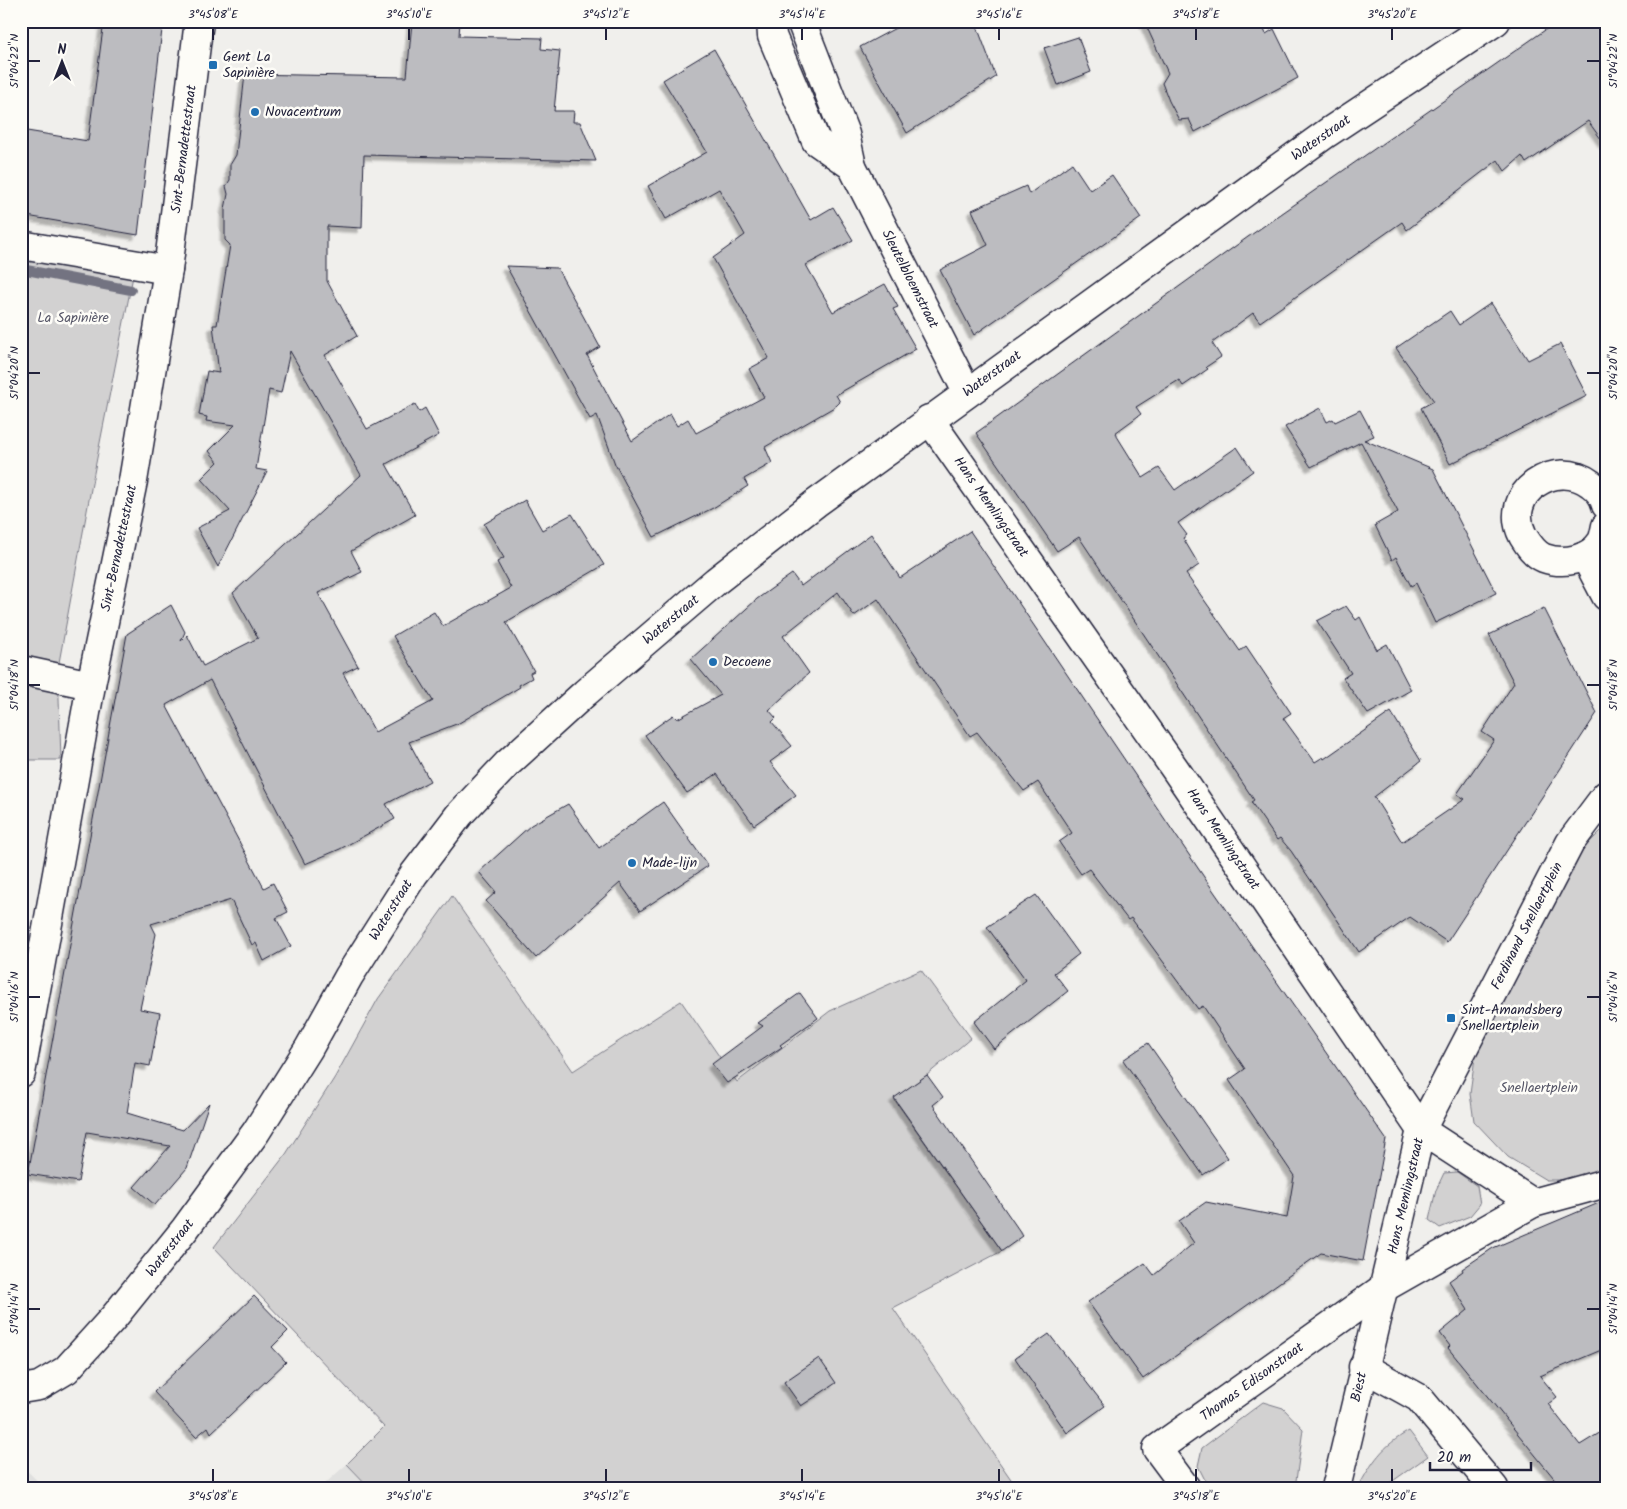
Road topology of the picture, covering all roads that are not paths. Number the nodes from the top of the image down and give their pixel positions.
1 (199, 21) edge
2 (771, 21) edge
3 (801, 21) edge
4 (1496, 21) edge
5 (852, 166) junction
6 (21, 245) edge
7 (168, 270) junction
8 (967, 392) junction
9 (930, 420) junction
10 (1606, 505) edge
11 (1606, 526) edge
12 (1585, 556) junction
13 (1606, 596) edge
14 (21, 670) edge
15 (91, 684) junction
16 (1606, 796) edge
17 (21, 1073) edge
18 (1421, 1130) junction
19 (1606, 1183) edge
20 (1533, 1203) junction
21 (1385, 1286) junction
22 (1363, 1367) junction
23 (21, 1390) edge
24 (1186, 1488) edge
25 (1336, 1488) edge
26 (1494, 1488) edge

1 - 7 street, Sint-Bernadettestraat
2 - 5 street, Sleutelbloemstraat
3 - 5 street, Sleutelbloemstraat
4 - 8 street, Waterstraat
5 - 8 street, Sleutelbloemstraat
6 - 7 street
7 - 15 street, Sint-Bernadettestraat
8 - 9 street, Waterstraat
9 - 18 street, Hans Memlingstraat
9 - 23 street, Waterstraat
10 - 12 street
11 - 12 street
12 - 13 street
14 - 15 street
15 - 17 street, Sint-Bernadettestraat
16 - 18 street, Ferdinand Snellaertplein
18 - 20 street
18 - 21 street, Hans Memlingstraat
19 - 20 street
20 - 21 street
21 - 22 street, Biest
21 - 24 street, Thomas Edisonstraat
22 - 25 street, Biest
22 - 26 street

